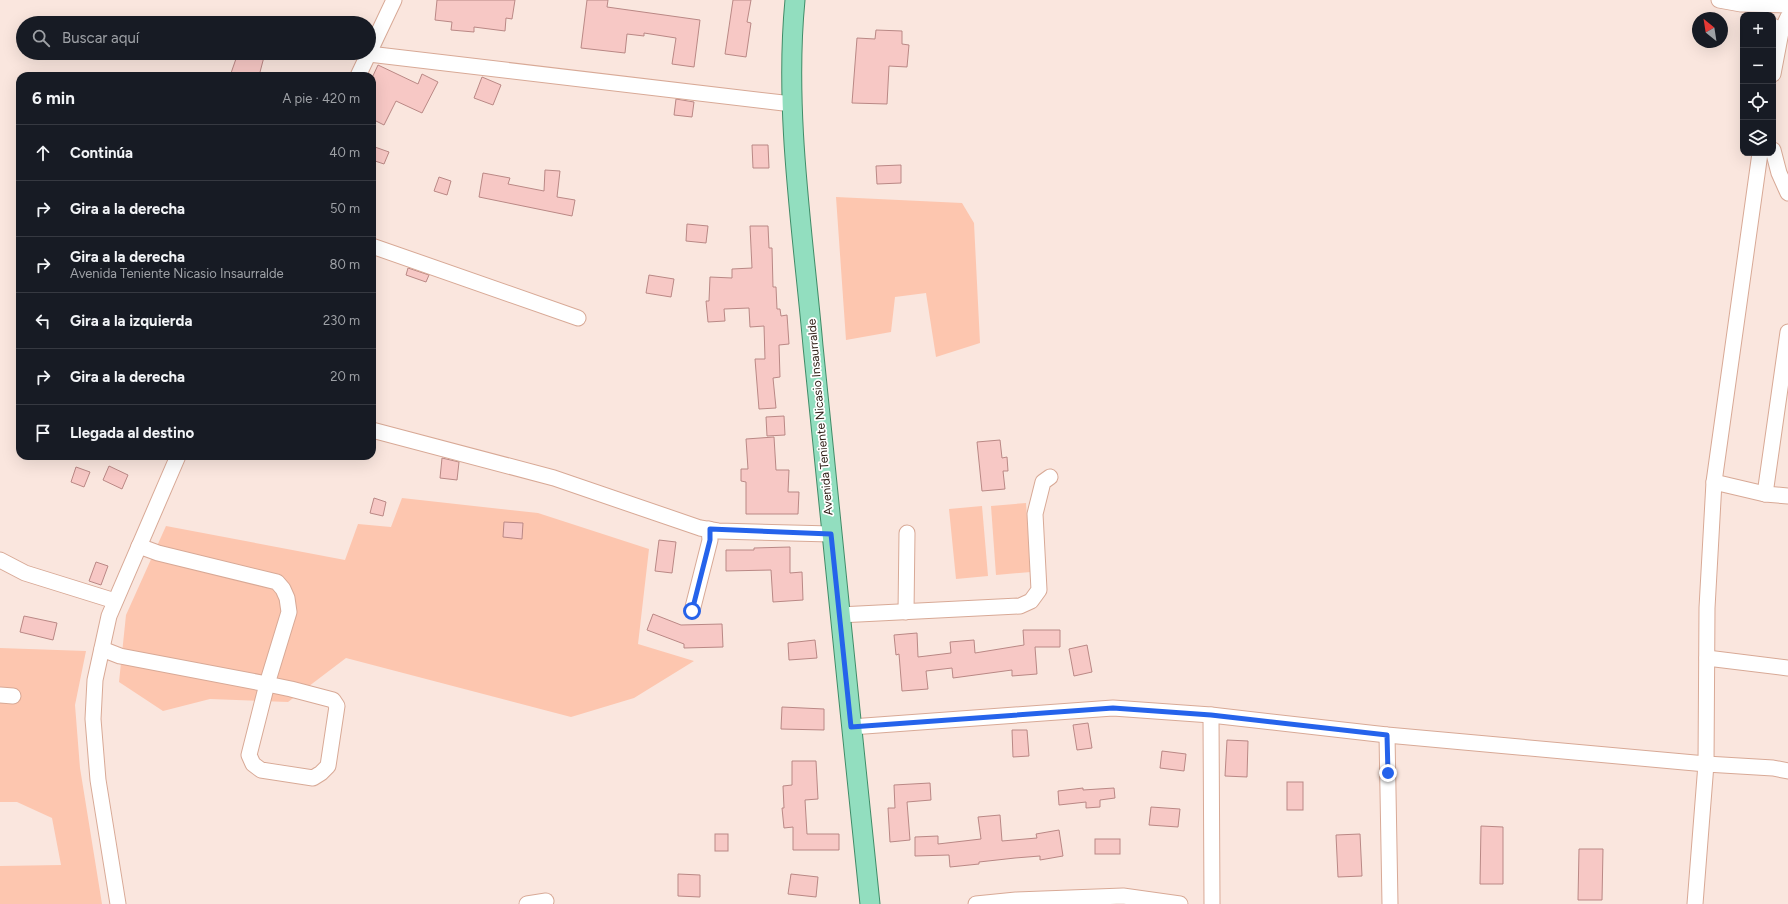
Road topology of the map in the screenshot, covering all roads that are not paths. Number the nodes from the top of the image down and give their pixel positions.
1 (394, 0) edge
2 (795, 0) edge
3 (1719, 0) edge
4 (1741, 4) junction
5 (1788, 5) edge
6 (1753, 12) edge
7 (1788, 17) edge
8 (1777, 29) edge
9 (376, 39) edge
10 (1775, 48) edge
11 (376, 55) edge
12 (366, 60) edge
13 (360, 72) edge
14 (792, 104) junction
15 (1760, 156) edge
16 (1775, 156) edge
17 (1788, 193) edge
18 (376, 247) edge
19 (578, 318) dead end
20 (1788, 332) edge
21 (376, 431) edge
22 (176, 460) edge
23 (1050, 477) dead end
24 (1714, 482) junction
25 (1765, 494) junction
26 (1788, 496) edge
27 (710, 529) junction
28 (907, 533) dead end
29 (831, 534) junction
30 (139, 546) junction
31 (0, 560) edge
32 (115, 601) junction
33 (692, 611) dead end
34 (906, 612) junction
35 (839, 615) junction
36 (102, 649) junction
37 (1707, 658) junction
38 (1788, 668) edge
39 (267, 684) junction
40 (1211, 715) junction
41 (851, 727) junction
42 (1387, 735) junction
43 (1706, 764) junction
44 (1788, 771) edge
45 (546, 901) dead end
46 (118, 904) edge
47 (527, 904) edge
48 (870, 904) edge
49 (976, 904) edge
50 (1180, 904) edge
51 (1212, 904) edge
52 (1390, 904) edge
53 (1695, 904) edge

1 - 9 street
2 - 14 main road, Avenida Teniente Nicasio Insaurralde
3 - 4 street
4 - 5 street
4 - 6 street
7 - 8 street
8 - 10 street
11 - 14 street
12 - 13 street
14 - 29 main road, Avenida Teniente Nicasio Insaurralde
15 - 24 street
16 - 17 street
18 - 19 street
20 - 25 street
21 - 27 street
22 - 30 street
23 - 34 street
24 - 25 street
24 - 37 street
25 - 26 street
27 - 29 street
27 - 33 street
28 - 34 street
29 - 35 main road, Avenida Teniente Nicasio Insaurralde
30 - 32 street
30 - 39 street
31 - 32 street
32 - 36 street
34 - 35 street
35 - 41 main road, Avenida Teniente Nicasio Insaurralde
36 - 39 street
36 - 46 street
37 - 38 street
37 - 43 street
39 - 39 street
40 - 41 street
40 - 42 street
40 - 51 street
41 - 48 main road, Avenida Teniente Nicasio Insaurralde
42 - 43 street
42 - 52 street
43 - 44 street
43 - 53 street
45 - 47 street
49 - 50 street

